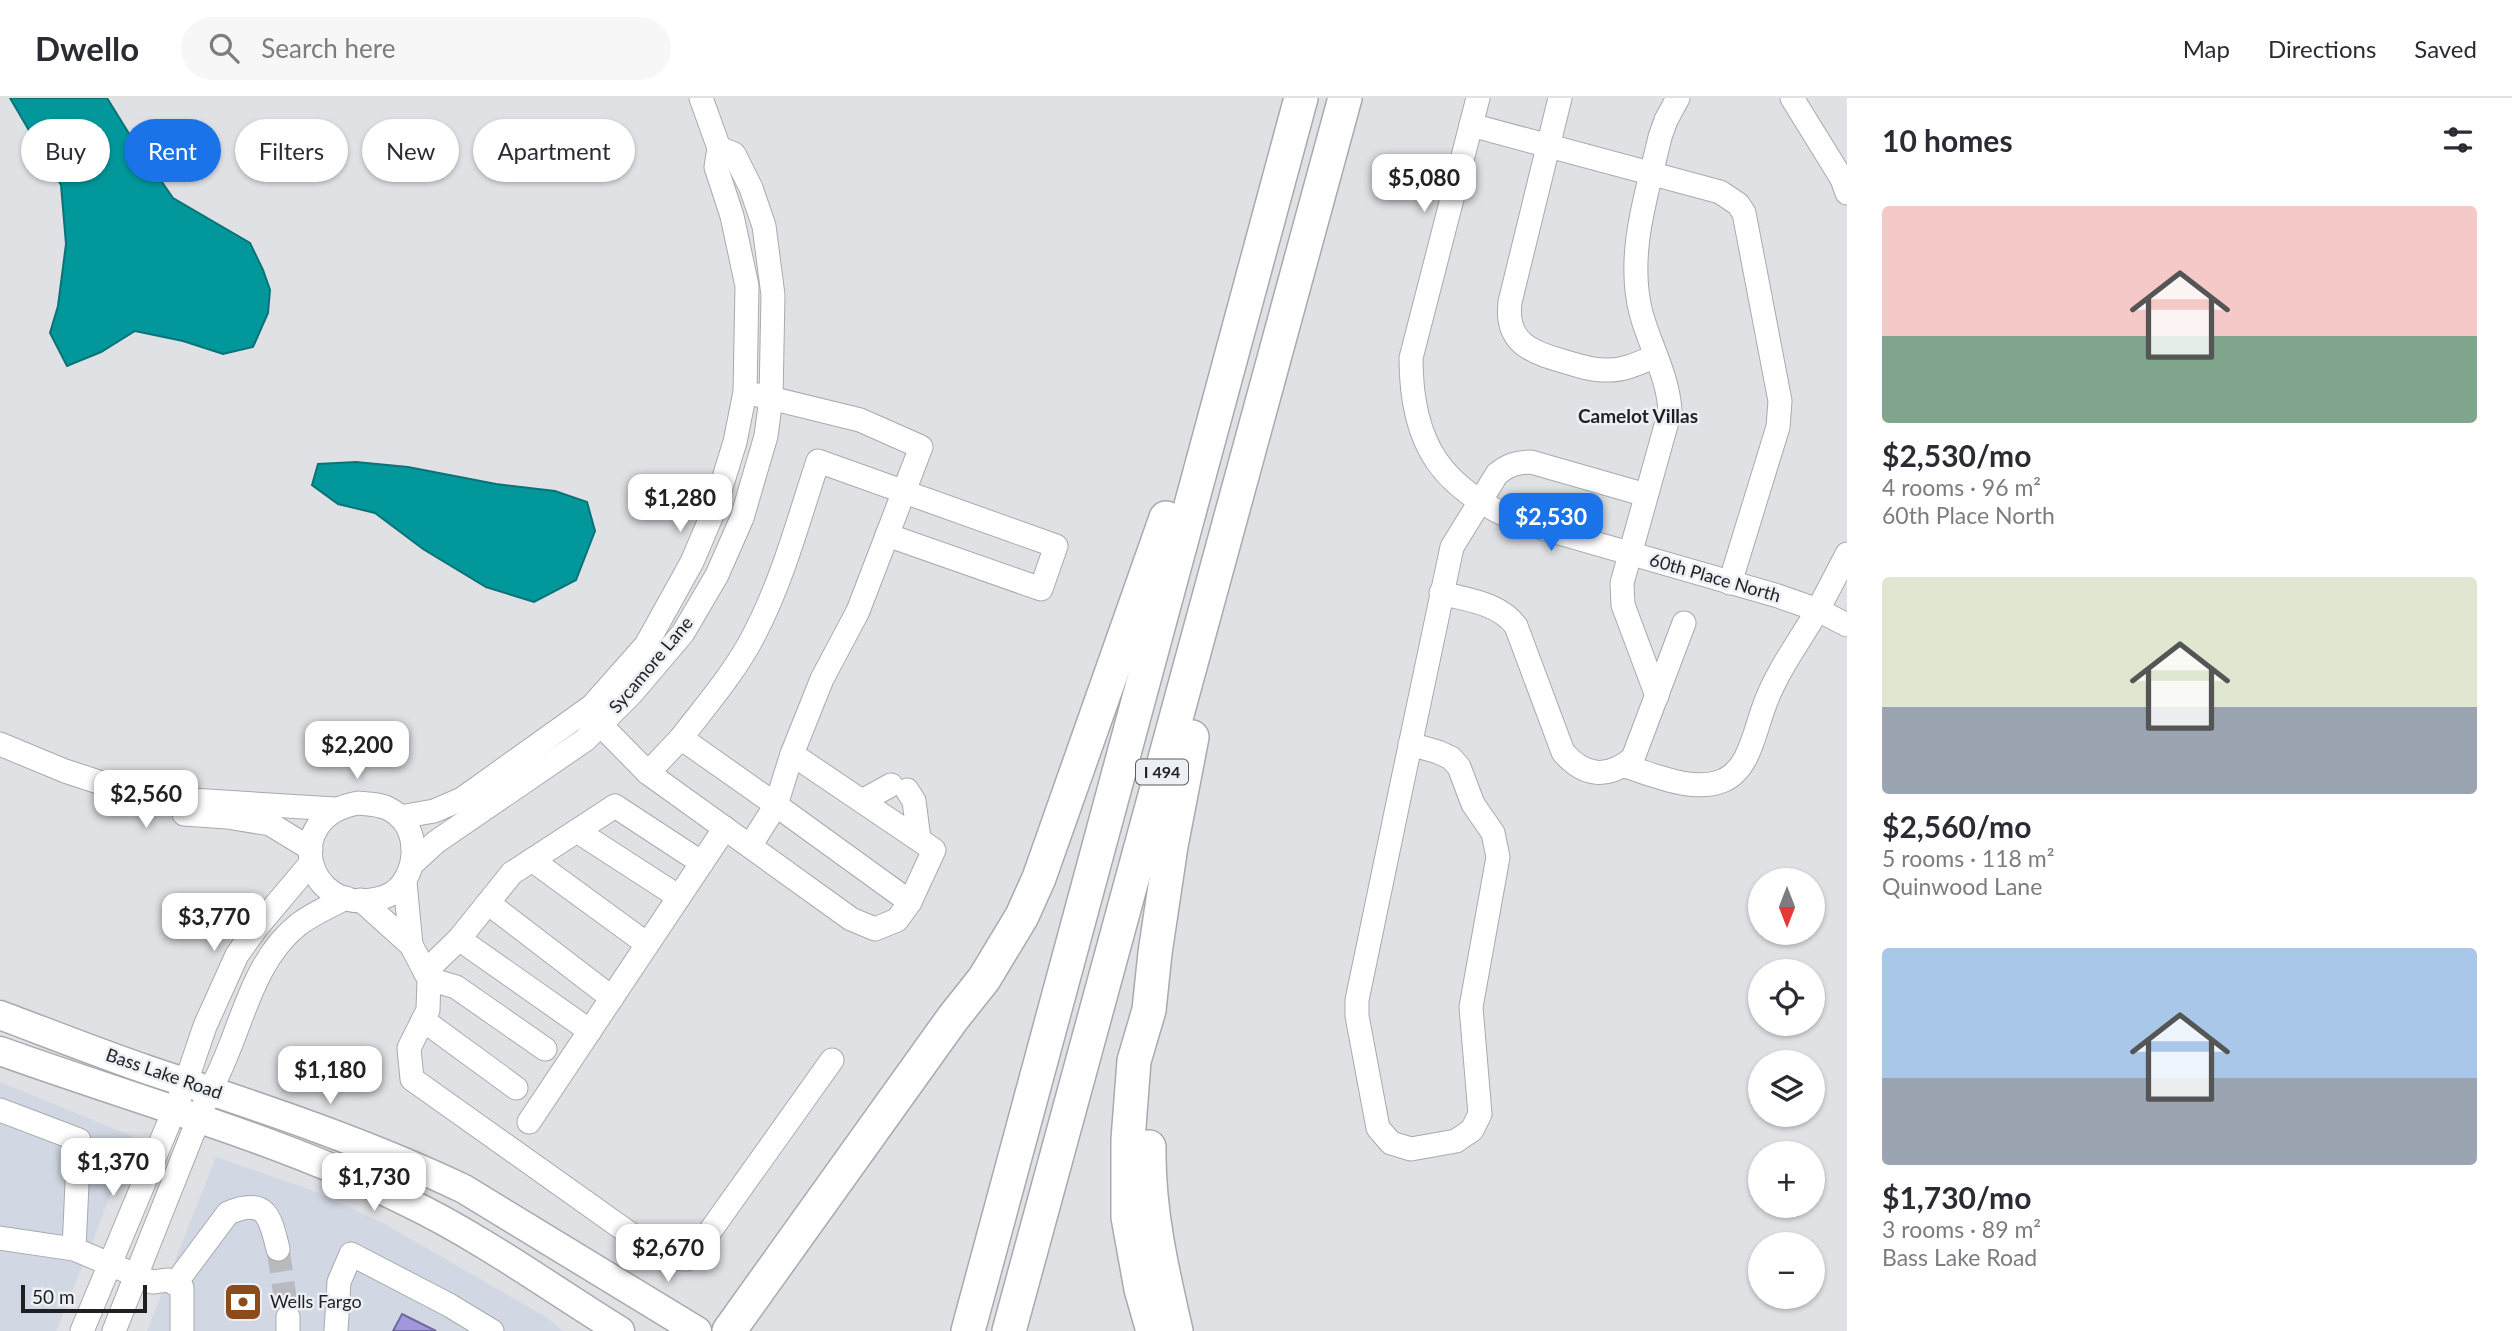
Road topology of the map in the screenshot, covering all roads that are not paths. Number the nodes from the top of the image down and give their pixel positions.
1 (701, 98) edge
2 (1301, 98) edge
3 (1345, 98) edge
4 (1478, 98) edge
5 (1560, 98) edge
6 (1678, 98) edge
7 (1792, 98) edge
8 (1471, 125) junction
9 (1549, 144) junction
10 (719, 148) junction
11 (1652, 172) junction
12 (1847, 193) edge
13 (1656, 356) junction
14 (1224, 384) junction
15 (745, 393) junction
16 (771, 398) junction
17 (1262, 408) junction
18 (904, 492) junction
19 (1646, 495) junction
20 (1479, 502) junction
21 (887, 535) junction
22 (1631, 554) junction
23 (1847, 554) edge
24 (1730, 583) junction
25 (1441, 593) junction
26 (1818, 610) junction
27 (1684, 623) dead end
28 (1847, 625) edge
29 (1657, 696) junction
30 (593, 717) junction
31 (681, 737) junction
32 (0, 744) edge
33 (1410, 744) junction
34 (792, 754) junction
35 (0, 761) edge
36 (1623, 766) junction
37 (648, 773) junction
38 (112, 793) junction
39 (862, 801) junction
40 (776, 805) junction
41 (335, 809) junction
42 (400, 817) junction
43 (725, 828) junction
44 (577, 831) junction
45 (919, 839) junction
46 (750, 846) junction
47 (311, 856) junction
48 (532, 860) junction
49 (702, 863) junction
50 (408, 873) junction
51 (679, 897) junction
52 (353, 899) junction
53 (910, 902) junction
54 (488, 903) junction
55 (459, 939) junction
56 (648, 944) junction
57 (411, 945) junction
58 (427, 975) junction
59 (612, 998) junction
60 (1150, 1010) junction
61 (0, 1015) edge
62 (422, 1020) junction
63 (590, 1031) junction
64 (545, 1049) dead end
65 (0, 1051) edge
66 (832, 1060) dead end
67 (197, 1086) junction
68 (516, 1088) dead end
69 (0, 1110) edge
70 (186, 1115) junction
71 (529, 1122) dead end
72 (0, 1238) edge
73 (74, 1249) junction
74 (278, 1249) tunnel mouth
75 (109, 1265) junction
76 (162, 1284) junction
77 (82, 1331) edge
78 (114, 1331) edge
79 (182, 1331) edge
80 (336, 1331) edge
81 (492, 1331) edge
82 (620, 1331) edge
83 (697, 1331) edge
84 (729, 1331) edge
85 (968, 1331) edge
86 (1009, 1331) edge
87 (1153, 1331) edge
88 (1176, 1331) edge

1 - 10 street, Sycamore Lane
2 - 14 highway, I 494
3 - 17 highway, I 494
4 - 8 street, 60th Place North
5 - 9 street
6 - 11 street
7 - 12 street
8 - 9 street
8 - 20 street, 60th Place North
9 - 11 street
9 - 13 street
10 - 15 street, Sycamore Lane
10 - 16 street, Sycamore Lane
11 - 13 street
11 - 24 street
13 - 19 street
14 - 84 highway
14 - 85 highway, I 494
15 - 16 street
15 - 30 street, Sycamore Lane
16 - 18 street
16 - 30 street, Sycamore Lane
17 - 60 highway
17 - 86 highway, I 494
18 - 21 street
18 - 21 street
18 - 31 street
19 - 20 street
19 - 22 street
20 - 22 street, 60th Place North
20 - 25 street
21 - 34 street
22 - 24 street, 60th Place North
22 - 29 street
23 - 26 street
24 - 26 street, 60th Place North
25 - 33 street
25 - 36 street
26 - 28 street, 60th Place North
26 - 36 street
27 - 29 street
29 - 36 street
30 - 37 street
30 - 42 street, Sycamore Lane
30 - 50 street, Sycamore Lane
31 - 37 street
31 - 40 street
32 - 38 street
33 - 33 street
34 - 39 street
34 - 40 street
35 - 38 street
37 - 43 street
38 - 41 street
38 - 47 street
39 - 45 street
39 - 45 street
40 - 46 street
40 - 53 street
41 - 42 street
41 - 47 street
42 - 50 street
43 - 46 street
43 - 49 street
44 - 48 street
44 - 49 street
44 - 51 street
45 - 53 street
46 - 53 street
47 - 52 street
47 - 67 street
48 - 54 street
48 - 56 street
49 - 51 street
50 - 52 street
50 - 57 street
51 - 56 street
52 - 57 street
52 - 67 street
54 - 55 street
54 - 59 street
55 - 58 street
55 - 63 street
56 - 59 street
57 - 58 street
58 - 62 street
58 - 64 street
59 - 63 street
60 - 87 highway
60 - 88 highway
61 - 67 main road, Bass Lake Road
62 - 66 street
62 - 68 street
63 - 71 street
65 - 70 main road, Bass Lake Road
67 - 70 street
67 - 83 main road, Bass Lake Road
69 - 73 street
70 - 75 street
70 - 76 street
70 - 82 main road, Bass Lake Road
72 - 73 street
73 - 75 street
74 - 76 street
75 - 76 street
75 - 77 street
76 - 78 street
76 - 79 street
80 - 81 street

